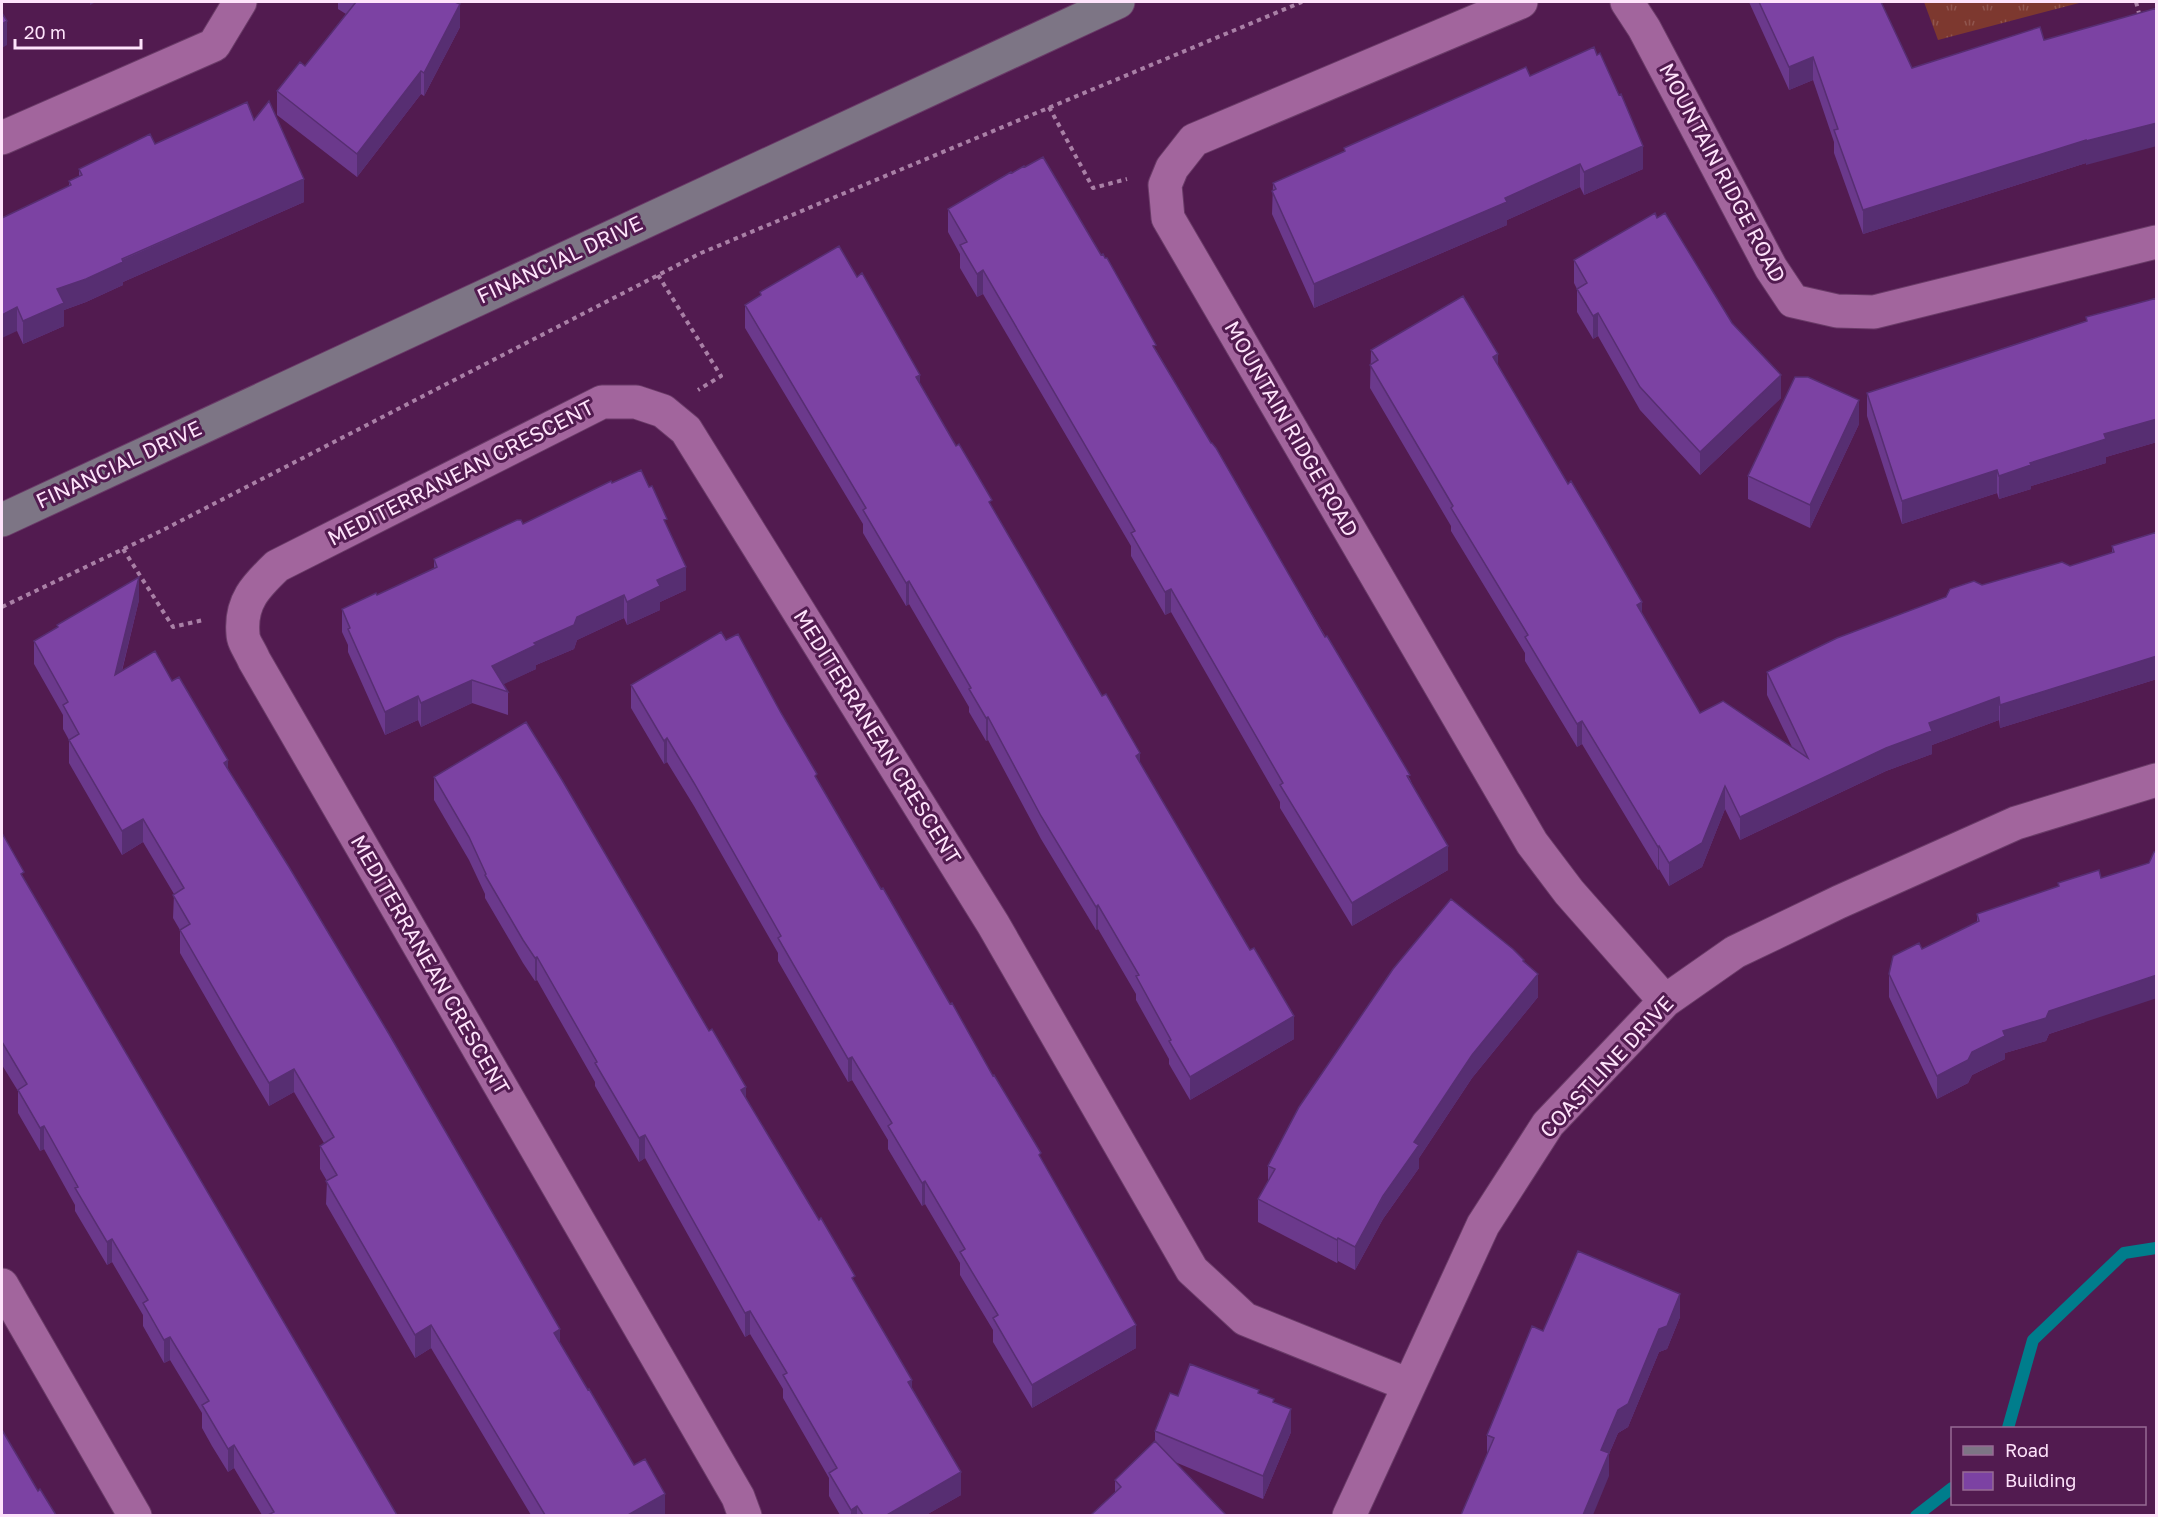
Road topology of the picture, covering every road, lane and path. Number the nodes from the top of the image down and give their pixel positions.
1 (240, 2) edge
2 (1118, 2) edge
3 (1302, 2) edge
4 (1521, 2) edge
5 (1627, 2) edge
6 (2136, 2) edge
7 (2141, 22) edge
8 (1049, 107) junction
9 (2, 138) edge
10 (1172, 168) junction
11 (2157, 242) edge
12 (658, 275) junction
13 (663, 411) junction
14 (2, 520) edge
15 (123, 549) junction
16 (2, 607) edge
17 (245, 610) junction
18 (2157, 780) edge
19 (1665, 1001) junction
20 (2, 1285) edge
21 (1409, 1385) junction
22 (135, 1515) edge
23 (745, 1515) edge
24 (1349, 1515) edge

1 - 9 street
2 - 14 street, FINANCIAL DRIVE
3 - 8 path
4 - 10 street, MOUNTAIN RIDGE ROAD
5 - 11 street, MOUNTAIN RIDGE ROAD
6 - 7 path
8 - 10 path
8 - 12 path
10 - 19 street, MOUNTAIN RIDGE ROAD
12 - 13 path
12 - 15 path
13 - 17 street, MEDITERRANEAN CRESCENT
13 - 21 street, MEDITERRANEAN CRESCENT
15 - 16 path
15 - 17 path
17 - 23 street, MEDITERRANEAN CRESCENT
18 - 19 street, COASTLINE DRIVE
19 - 21 street, COASTLINE DRIVE
20 - 22 street
21 - 24 street, COASTLINE DRIVE

